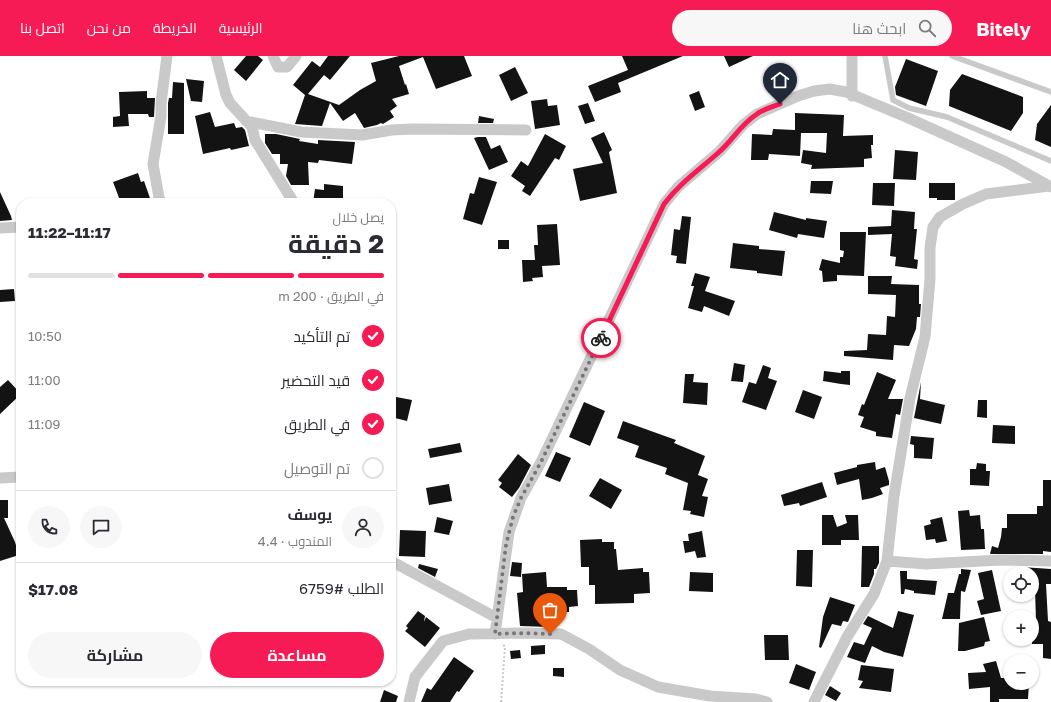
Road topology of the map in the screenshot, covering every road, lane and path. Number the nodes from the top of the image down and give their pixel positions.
1 (167, 56) edge
2 (216, 56) edge
3 (273, 56) edge
4 (296, 56) edge
5 (852, 56) edge
6 (885, 56) edge
7 (952, 56) edge
8 (1051, 92) edge
9 (852, 96) junction
10 (246, 121) junction
11 (526, 130) dead end
12 (1051, 161) edge
13 (1050, 186) edge
14 (159, 198) edge
15 (291, 198) edge
16 (16, 227) edge
17 (0, 228) edge
18 (16, 477) edge
19 (0, 478) edge
20 (887, 561) junction
21 (1051, 561) edge
22 (396, 564) edge
23 (497, 618) junction
24 (495, 634) junction
25 (409, 702) edge
26 (501, 702) edge
27 (767, 702) edge
28 (814, 702) edge

1 - 14 street
2 - 10 street
3 - 4 street
5 - 9 street
6 - 12 lane
7 - 8 lane
9 - 13 street
9 - 23 street
10 - 11 street
10 - 15 street
13 - 20 street
16 - 17 street
18 - 19 street
20 - 21 street
20 - 28 street
22 - 23 street
23 - 24 street
24 - 25 street
24 - 26 path
24 - 27 street

